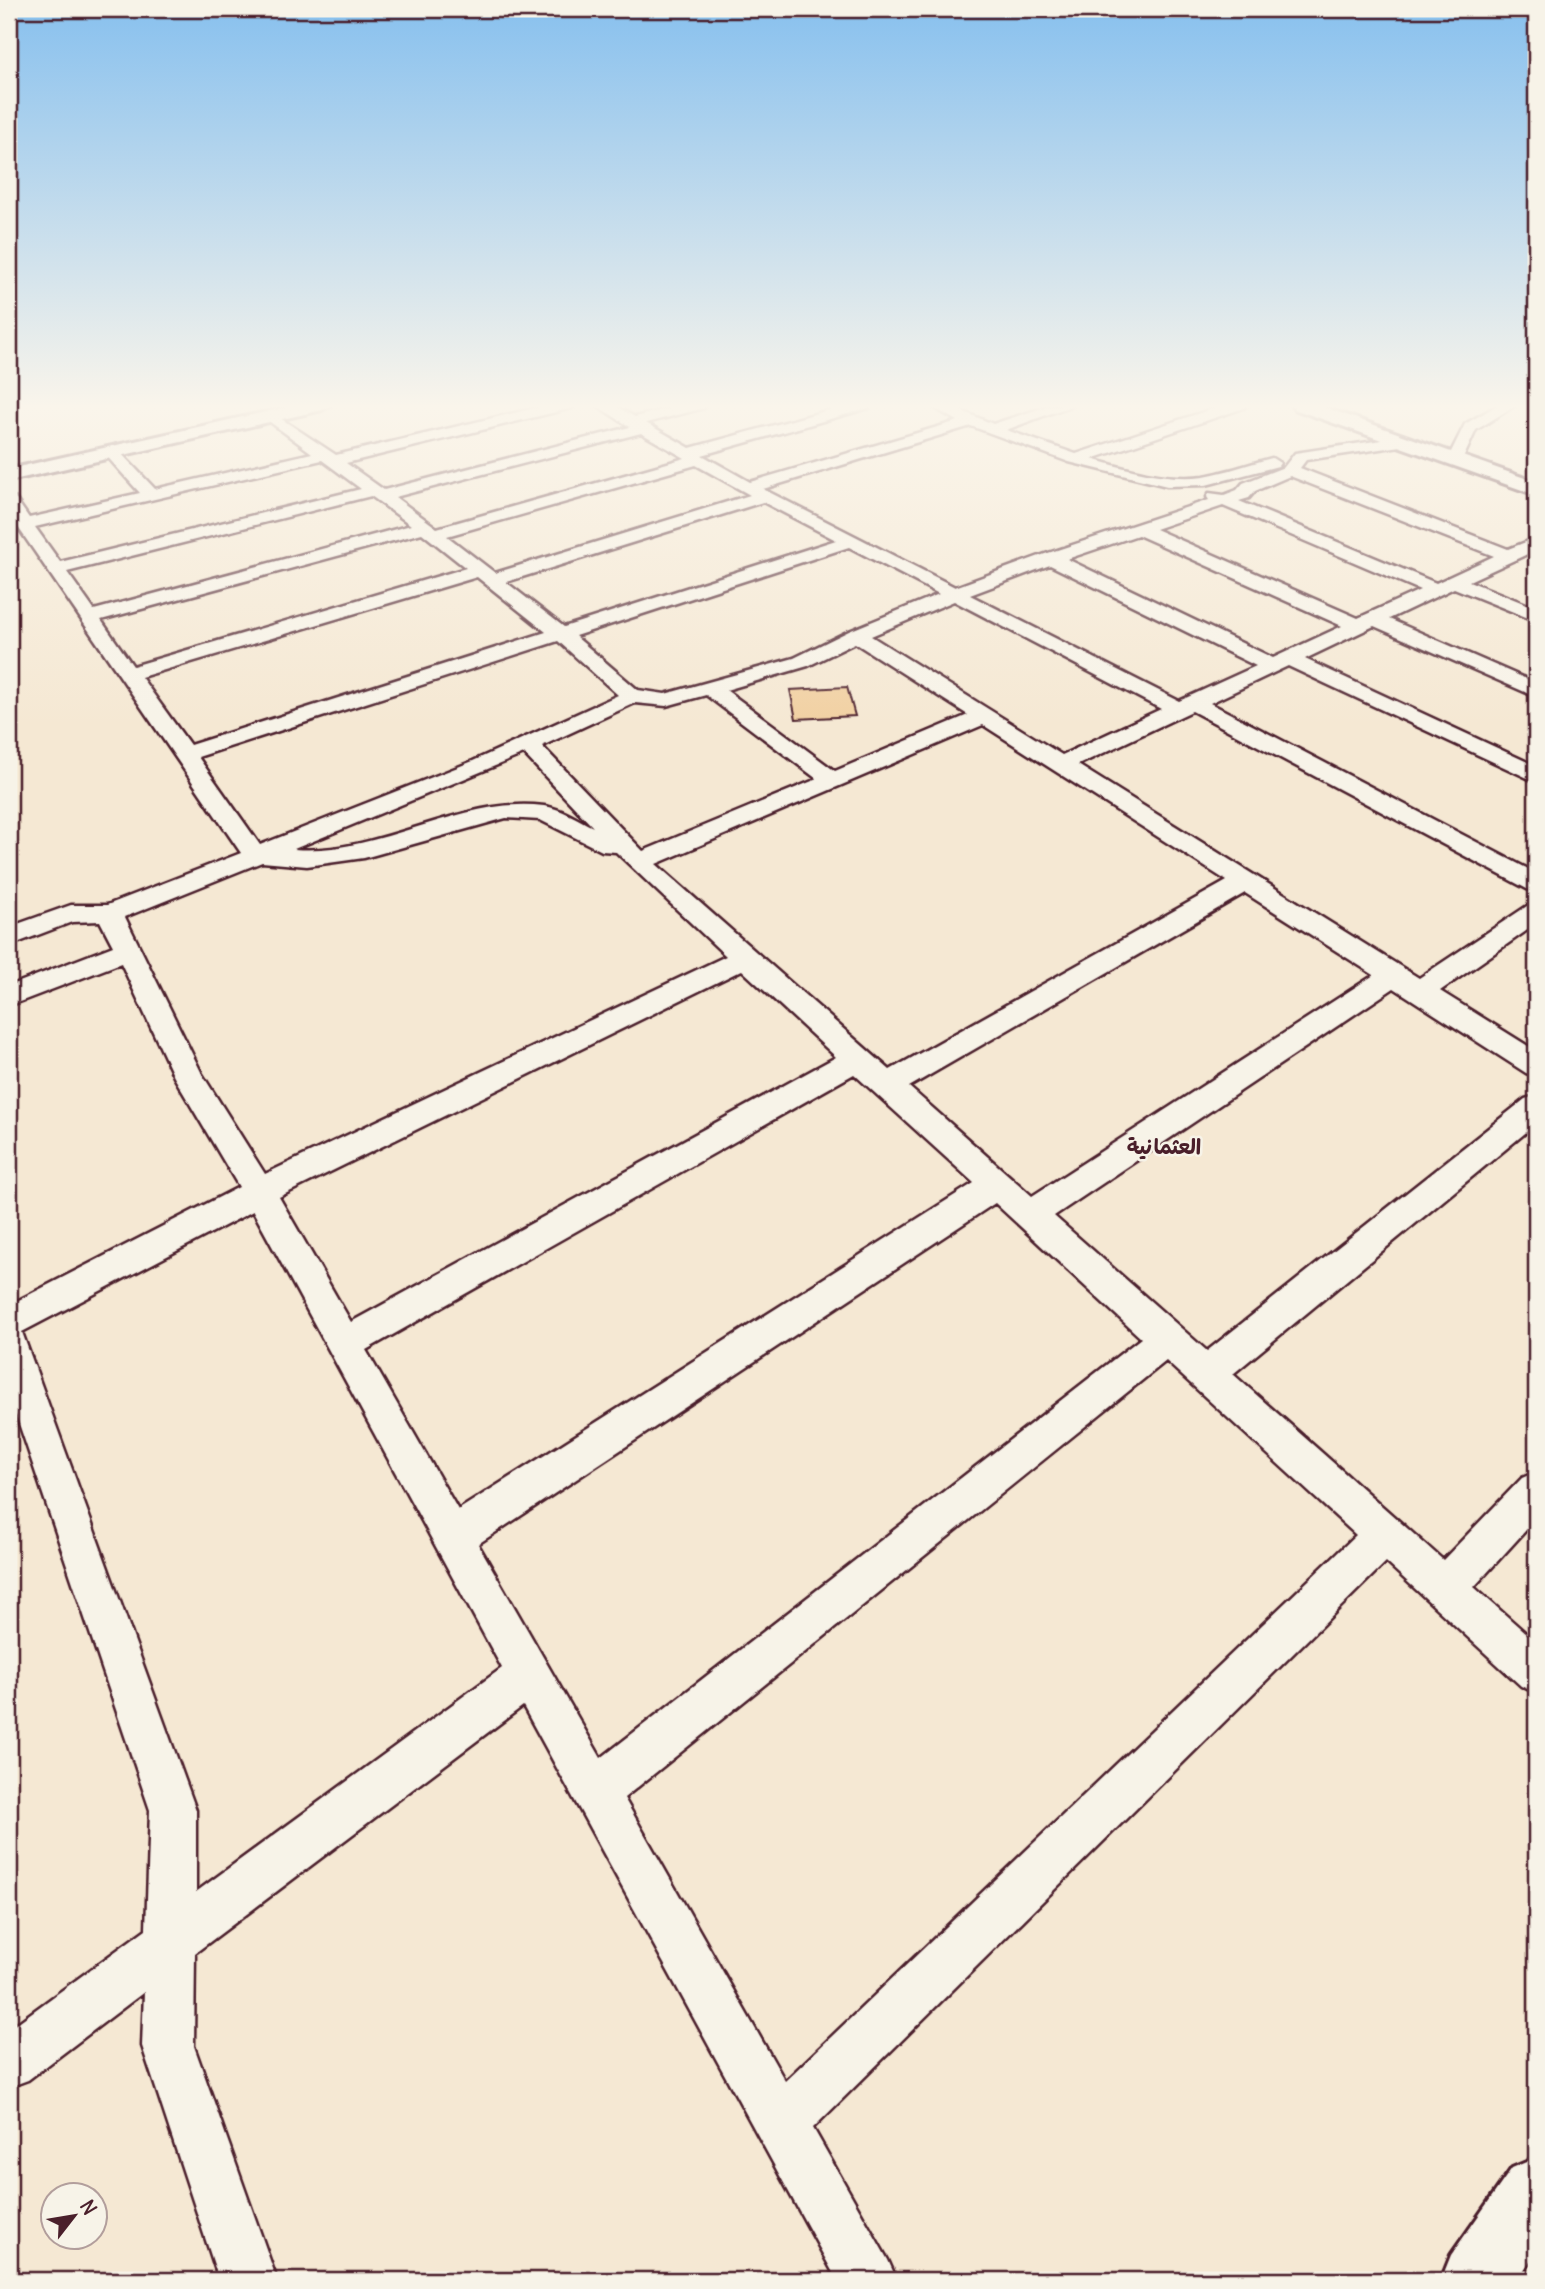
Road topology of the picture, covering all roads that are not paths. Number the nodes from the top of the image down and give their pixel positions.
1 (17, 512) edge
2 (79, 512) edge
3 (300, 512) edge
4 (402, 512) edge
5 (498, 512) edge
6 (692, 512) edge
7 (794, 512) edge
8 (1189, 512) edge
9 (1253, 512) edge
10 (1423, 512) edge
11 (26, 524) junction
12 (1140, 529) junction
13 (430, 531) junction
14 (851, 541) junction
15 (1526, 551) edge
16 (1051, 558) junction
17 (56, 569) junction
18 (486, 575) junction
19 (1445, 586) junction
20 (955, 594) junction
21 (1536, 615) edge
22 (89, 617) junction
23 (1366, 623) junction
24 (561, 634) junction
25 (856, 635) junction
26 (1281, 662) junction
27 (128, 674) junction
28 (710, 688) junction
29 (1536, 691) edge
30 (632, 696) junction
31 (1186, 707) junction
32 (985, 716) junction
33 (527, 744) junction
34 (183, 755) junction
35 (1062, 764) junction
36 (1536, 775) edge
37 (833, 780) junction
38 (254, 854) junction
39 (639, 862) junction
40 (1247, 881) junction
41 (1536, 883) edge
42 (1536, 912) edge
43 (109, 914) junction
44 (9, 937) edge
45 (128, 950) junction
46 (747, 957) junction
47 (1394, 975) junction
48 (1420, 991) junction
49 (9, 996) edge
50 (858, 1058) junction
51 (1536, 1065) edge
52 (888, 1084) junction
53 (1536, 1107) edge
54 (998, 1184) junction
55 (259, 1192) junction
56 (1031, 1214) junction
57 (9, 1322) edge
58 (1168, 1338) junction
59 (9, 1342) edge
60 (344, 1344) junction
61 (1207, 1373) junction
62 (1536, 1491) edge
63 (1385, 1535) junction
64 (452, 1537) junction
65 (1445, 1588) junction
66 (1536, 1671) edge
67 (529, 1675) junction
68 (595, 1792) junction
69 (170, 1943) junction
70 (9, 2062) edge
71 (780, 2123) junction
72 (1536, 2192) edge
73 (248, 2280) edge
74 (868, 2280) edge
75 (1476, 2280) edge

1 - 11 street
2 - 11 street
3 - 17 street
4 - 13 street
5 - 13 street
6 - 18 street
7 - 14 street
8 - 12 street
9 - 19 street
10 - 15 street
11 - 17 street
12 - 16 street
12 - 23 street
13 - 18 street
13 - 22 street
14 - 20 street
14 - 24 street
15 - 19 street
16 - 20 street
16 - 26 street
17 - 22 street
18 - 24 street
18 - 27 street
19 - 21 street
19 - 23 street
20 - 25 street
20 - 31 street
22 - 27 street
23 - 26 street
23 - 29 street
24 - 30 street
24 - 34 street
25 - 28 street
25 - 32 street
26 - 31 street
26 - 36 street
27 - 34 street
28 - 30 street
28 - 37 street
30 - 33 street
31 - 35 street
31 - 41 street
32 - 35 street
32 - 37 street
33 - 38 street
33 - 39 street
34 - 38 street
35 - 40 street
37 - 39 street
38 - 39 street
38 - 43 street
39 - 46 street
40 - 47 street
40 - 52 street
42 - 48 street
43 - 44 street
43 - 45 street
45 - 49 street
45 - 55 street
46 - 50 street
46 - 55 street
47 - 48 street
47 - 56 street
48 - 51 street
50 - 52 street
50 - 60 street
52 - 54 street
53 - 61 street
54 - 56 street
54 - 64 street
55 - 57 street
55 - 60 street
56 - 58 street
58 - 61 street
58 - 68 street
59 - 69 street
60 - 64 street
61 - 63 street
62 - 65 street
63 - 65 street
63 - 71 street
64 - 67 street
65 - 66 street
67 - 68 street
67 - 69 street
68 - 71 street
69 - 70 street
69 - 73 street
71 - 74 street
72 - 75 street

